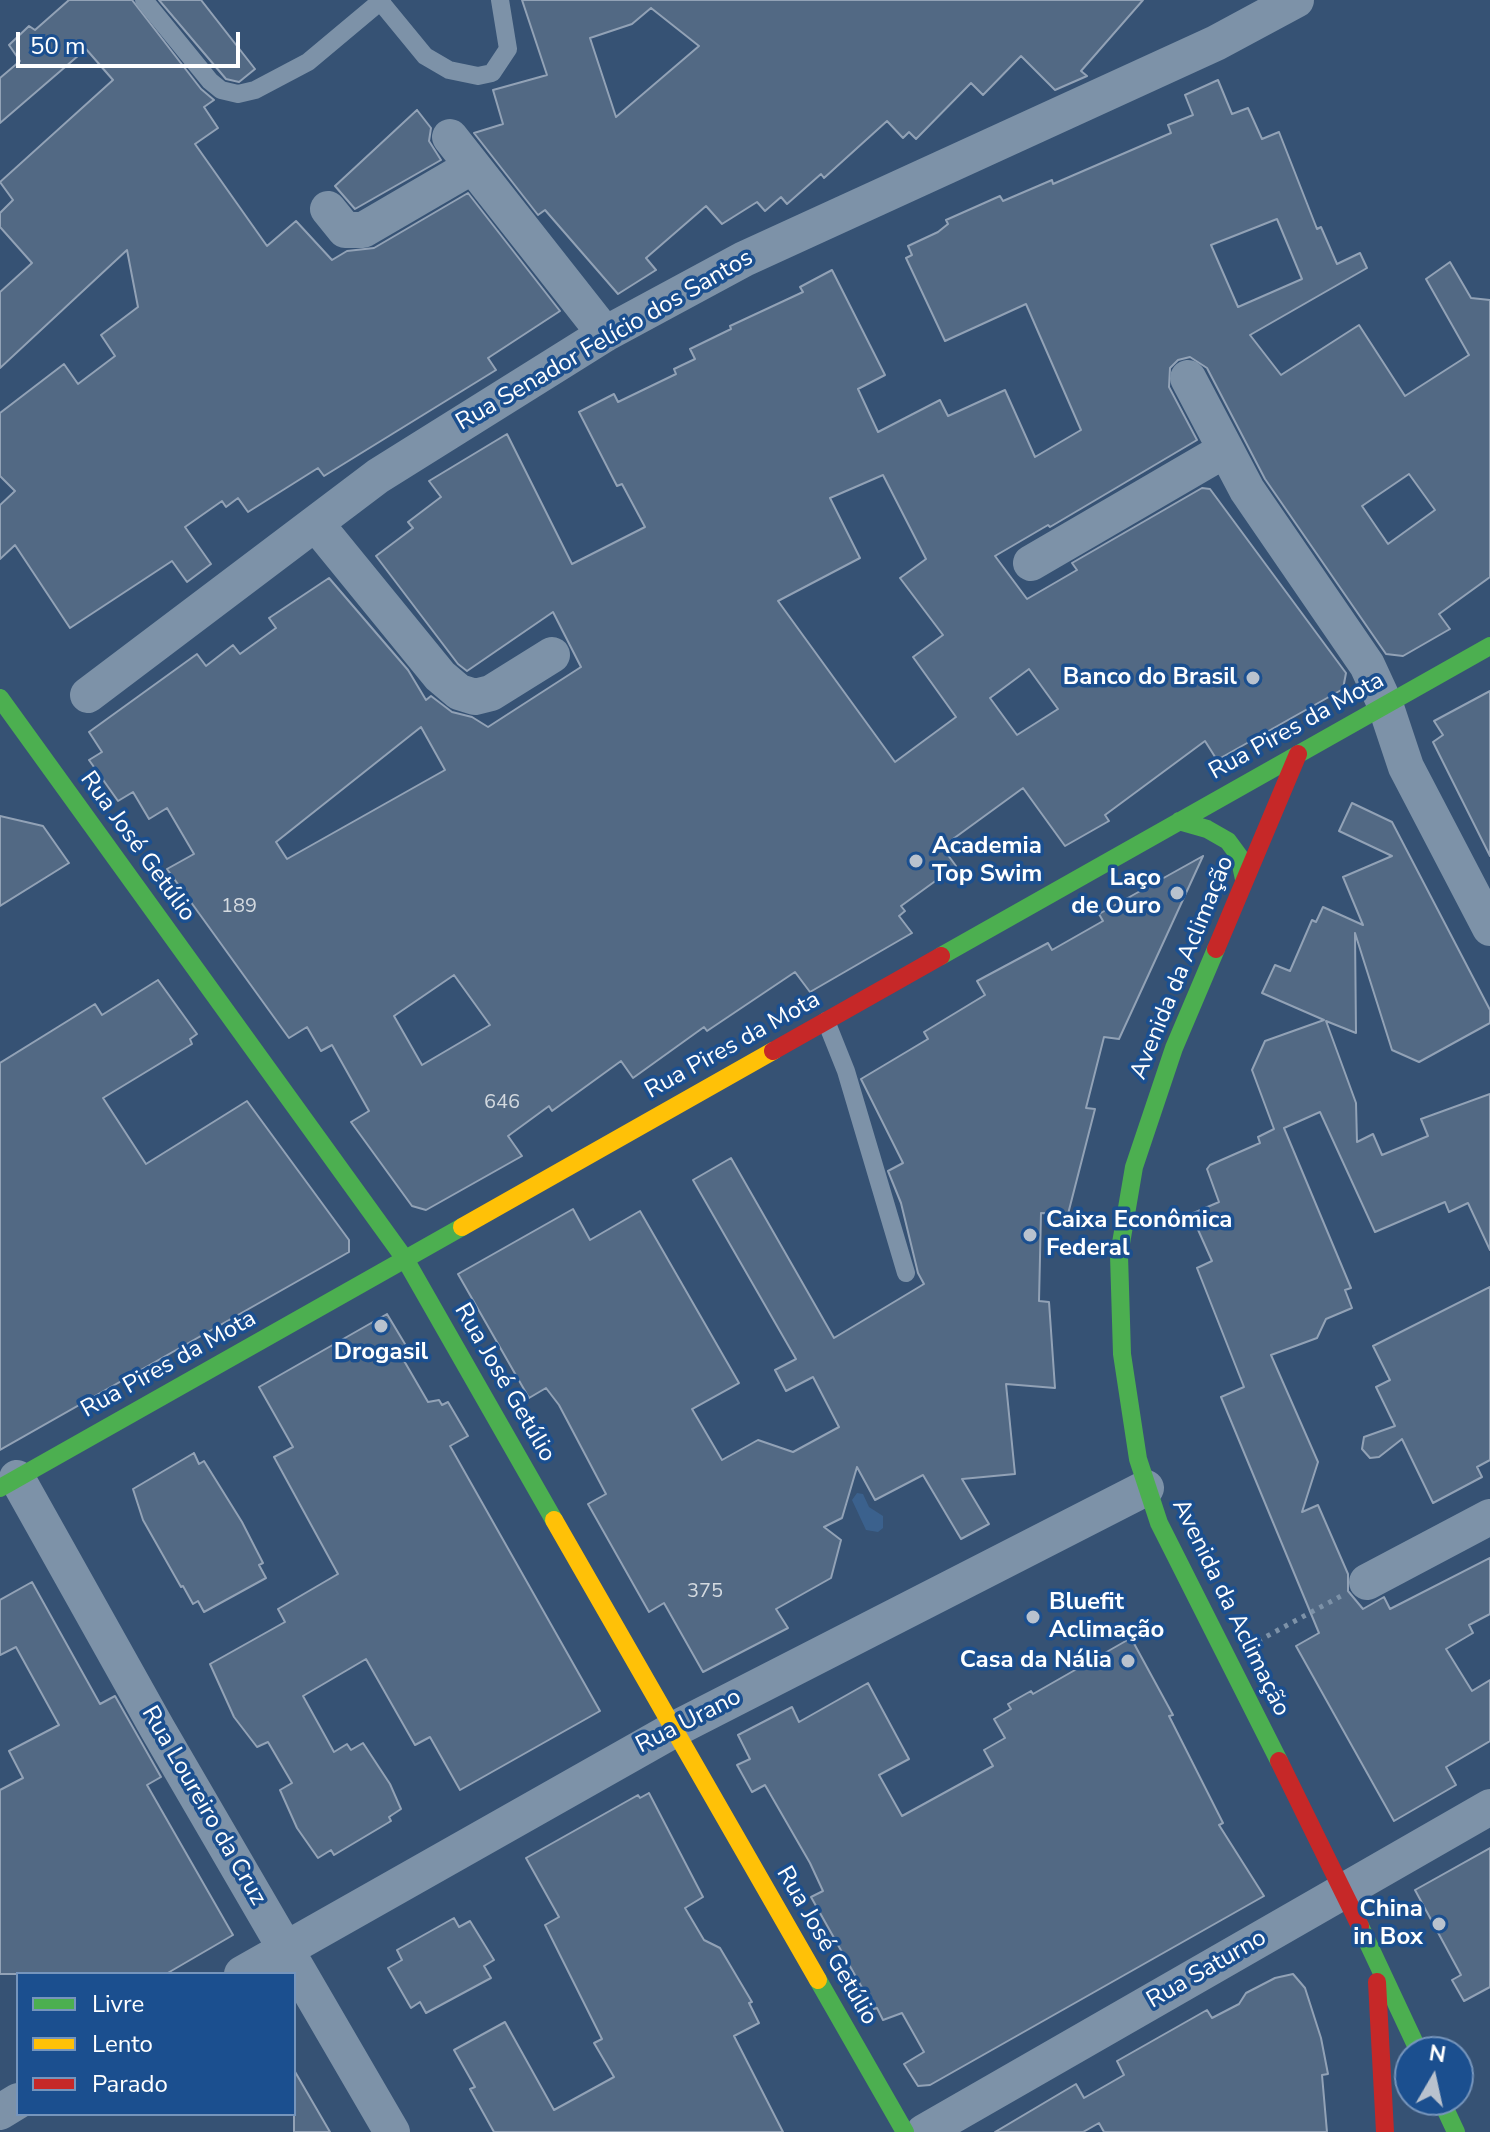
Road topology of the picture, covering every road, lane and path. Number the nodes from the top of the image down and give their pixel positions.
1 (144, 0) edge
2 (500, 0) edge
3 (1296, 0) edge
4 (380, 1) edge
5 (450, 137) dead end
6 (471, 167) junction
7 (328, 209) dead end
8 (605, 334) junction
9 (1188, 378) dead end
10 (1225, 450) junction
11 (316, 524) junction
12 (1031, 563) dead end
13 (1490, 646) edge
14 (552, 655) dead end
15 (88, 695) dead end
16 (0, 698) edge
17 (1385, 704) junction
18 (1298, 754) junction
19 (1179, 821) junction
20 (1244, 879) junction
21 (1490, 928) edge
22 (826, 1021) junction
23 (405, 1259) junction
24 (906, 1273) dead end
25 (8, 1483) edge
26 (1146, 1488) junction
27 (1490, 1517) edge
28 (1367, 1582) joint
29 (1226, 1658) junction
30 (675, 1729) junction
31 (1490, 1807) edge
32 (1342, 1893) junction
33 (286, 1949) junction
34 (1376, 1960) junction
35 (246, 1972) edge
36 (1412, 2036) edge
37 (392, 2132) edge
38 (905, 2132) edge
39 (924, 2132) edge
40 (1385, 2132) edge

1 - 4 lane
2 - 4 lane
3 - 8 street, Rua Senador Felício dos Santos
5 - 6 street
6 - 7 street
6 - 8 street
8 - 11 street, Rua Senador Felício dos Santos
9 - 10 street
10 - 12 street
10 - 17 street
11 - 14 street
11 - 15 street, Rua Senador Felício dos Santos
13 - 17 street, Rua Pires da Mota
16 - 23 street, Rua José Getúlio
17 - 18 street, Rua Pires da Mota
17 - 21 street
18 - 19 street, Rua Pires da Mota
18 - 20 street, Avenida da Aclimação
19 - 20 street
19 - 22 street, Rua Pires da Mota
20 - 26 street, Avenida da Aclimação
22 - 23 street, Rua Pires da Mota
22 - 24 lane
23 - 25 street, Rua Pires da Mota
23 - 30 street, Rua José Getúlio
25 - 33 street, Rua Loureiro da Cruz
26 - 29 street, Avenida da Aclimação
26 - 30 street, Rua Urano
27 - 28 street
28 - 29 path
29 - 32 street, Avenida da Aclimação
30 - 33 street, Rua Urano
30 - 38 street, Rua José Getúlio
31 - 32 street, Rua Saturno
32 - 34 street, Avenida da Aclimação
32 - 39 street, Rua Saturno
33 - 35 street, Rua Urano
33 - 37 street, Rua Loureiro da Cruz
34 - 36 street, Avenida da Aclimação
34 - 40 street

